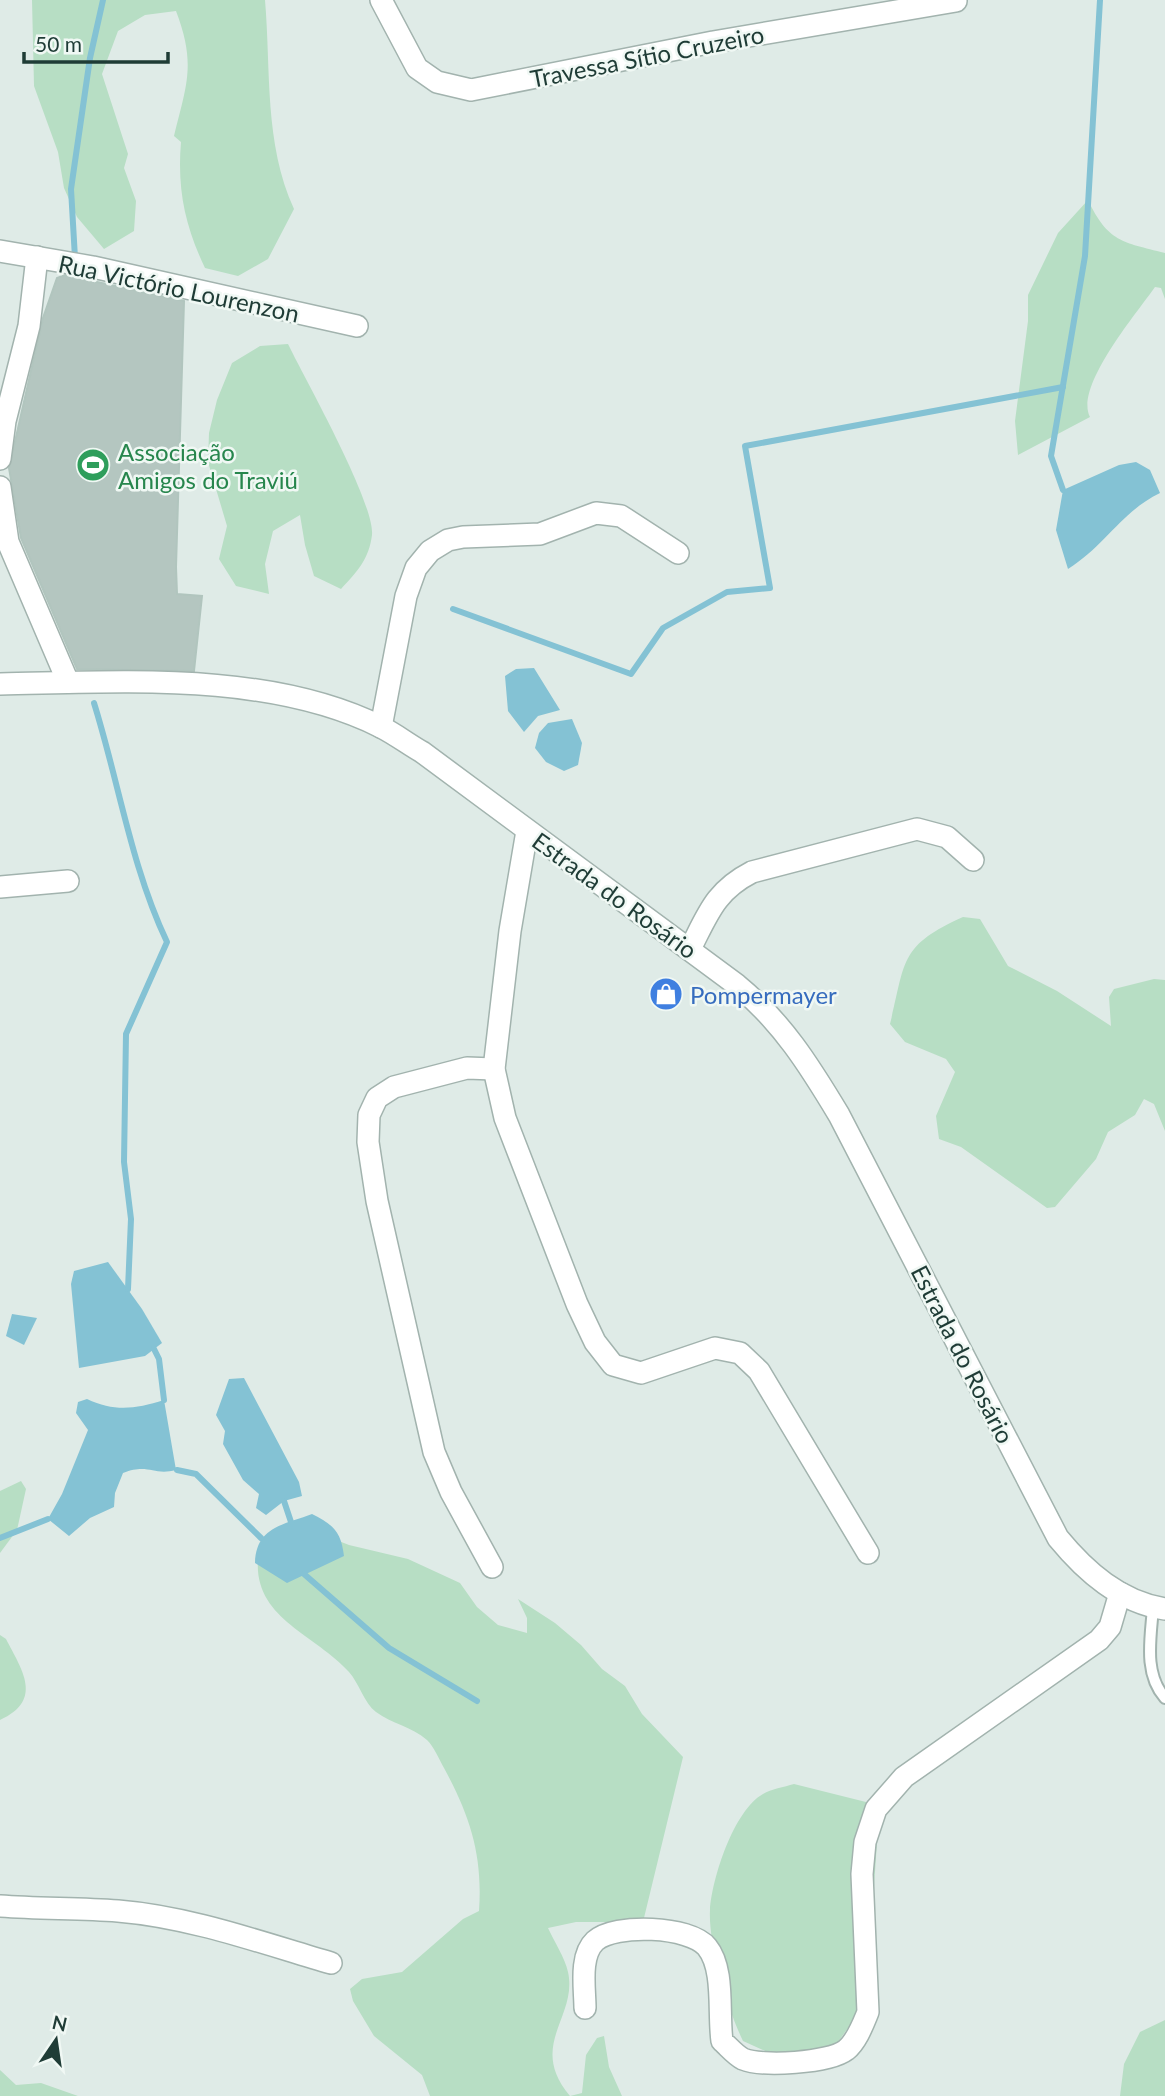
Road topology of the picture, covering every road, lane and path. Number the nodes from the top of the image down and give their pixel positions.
1 (381, 0) edge
2 (956, 1) edge
3 (0, 251) edge
4 (37, 257) junction
5 (357, 326) dead end
6 (0, 459) edge
7 (0, 487) edge
8 (678, 553) dead end
9 (68, 682) junction
10 (0, 684) edge
11 (381, 727) junction
12 (527, 831) junction
13 (973, 860) dead end
14 (68, 881) dead end
15 (0, 887) edge
16 (690, 949) junction
17 (494, 1069) junction
18 (867, 1553) dead end
19 (492, 1567) dead end
20 (1120, 1593) junction
21 (1159, 1608) edge
22 (1165, 1698) edge
23 (0, 1906) edge
24 (331, 1964) dead end
25 (585, 2008) dead end

1 - 2 street, Travessa Sítio Cruzeiro
3 - 4 street, Rua Victório Lourenzon
4 - 5 street, Rua Victório Lourenzon
4 - 6 street
7 - 9 street
8 - 11 street
9 - 10 street, Estrada do Rosário
9 - 11 street, Estrada do Rosário
11 - 12 street, Estrada do Rosário
12 - 16 street, Estrada do Rosário
12 - 17 street
13 - 16 street
14 - 15 street
16 - 20 street, Estrada do Rosário
17 - 18 street
17 - 19 street
20 - 21 street, Estrada do Rosário
20 - 25 street
21 - 22 lane
23 - 24 street

